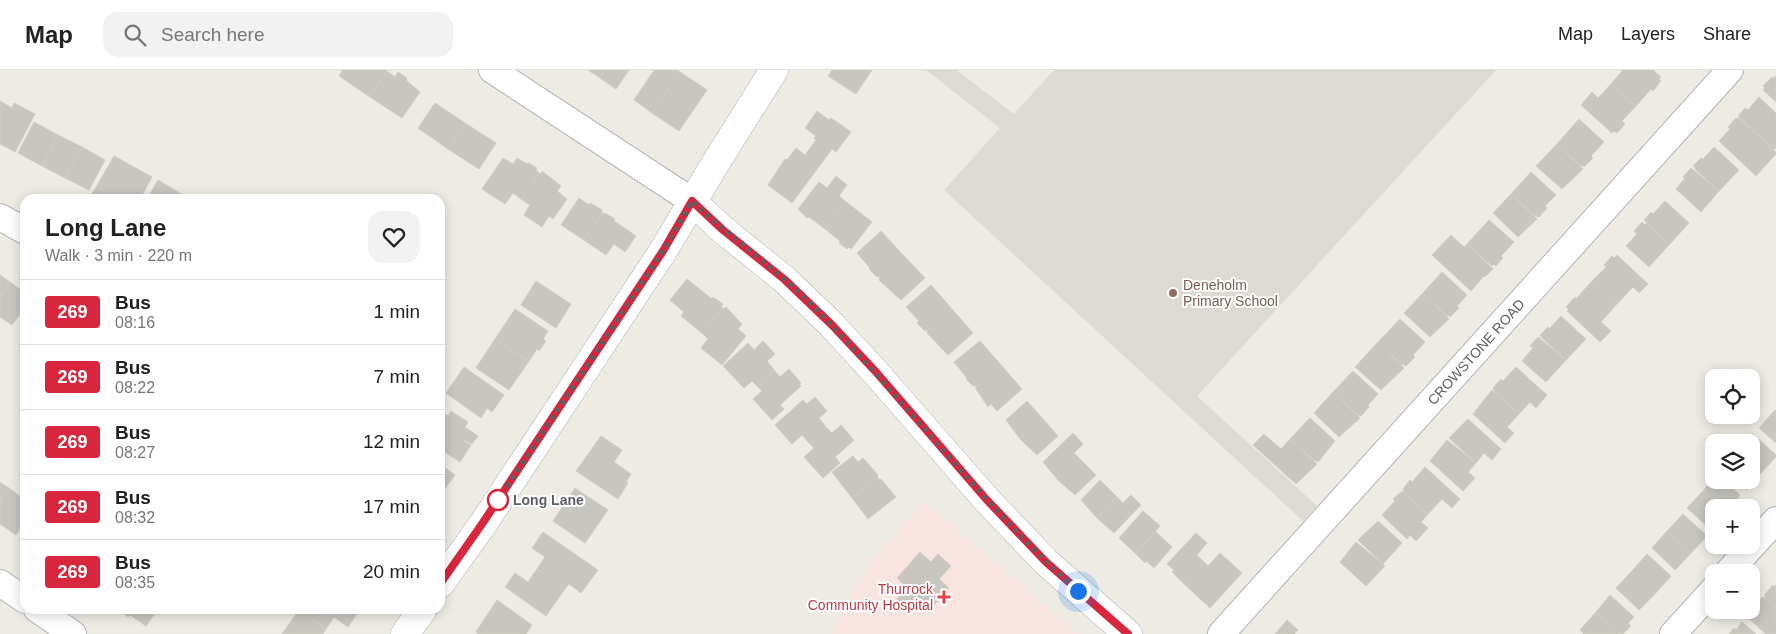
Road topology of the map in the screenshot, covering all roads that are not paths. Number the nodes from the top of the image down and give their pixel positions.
1 (492, 70) edge
2 (774, 70) edge
3 (1730, 70) edge
4 (692, 201) junction
5 (0, 217) edge
6 (20, 228) edge
7 (1776, 520) edge
8 (1735, 564) edge
9 (445, 577) edge
10 (0, 583) edge
11 (20, 597) edge
12 (1705, 599) edge
13 (44, 614) edge
14 (419, 614) edge
15 (73, 634) edge
16 (405, 634) edge
17 (1128, 634) edge
18 (1221, 634) edge
19 (1673, 634) edge

1 - 4 street
2 - 4 street
3 - 18 street, CROWSTONE ROAD
4 - 9 street
4 - 17 street
5 - 6 street
7 - 8 street
10 - 11 street
12 - 19 street
13 - 15 street
14 - 16 street

